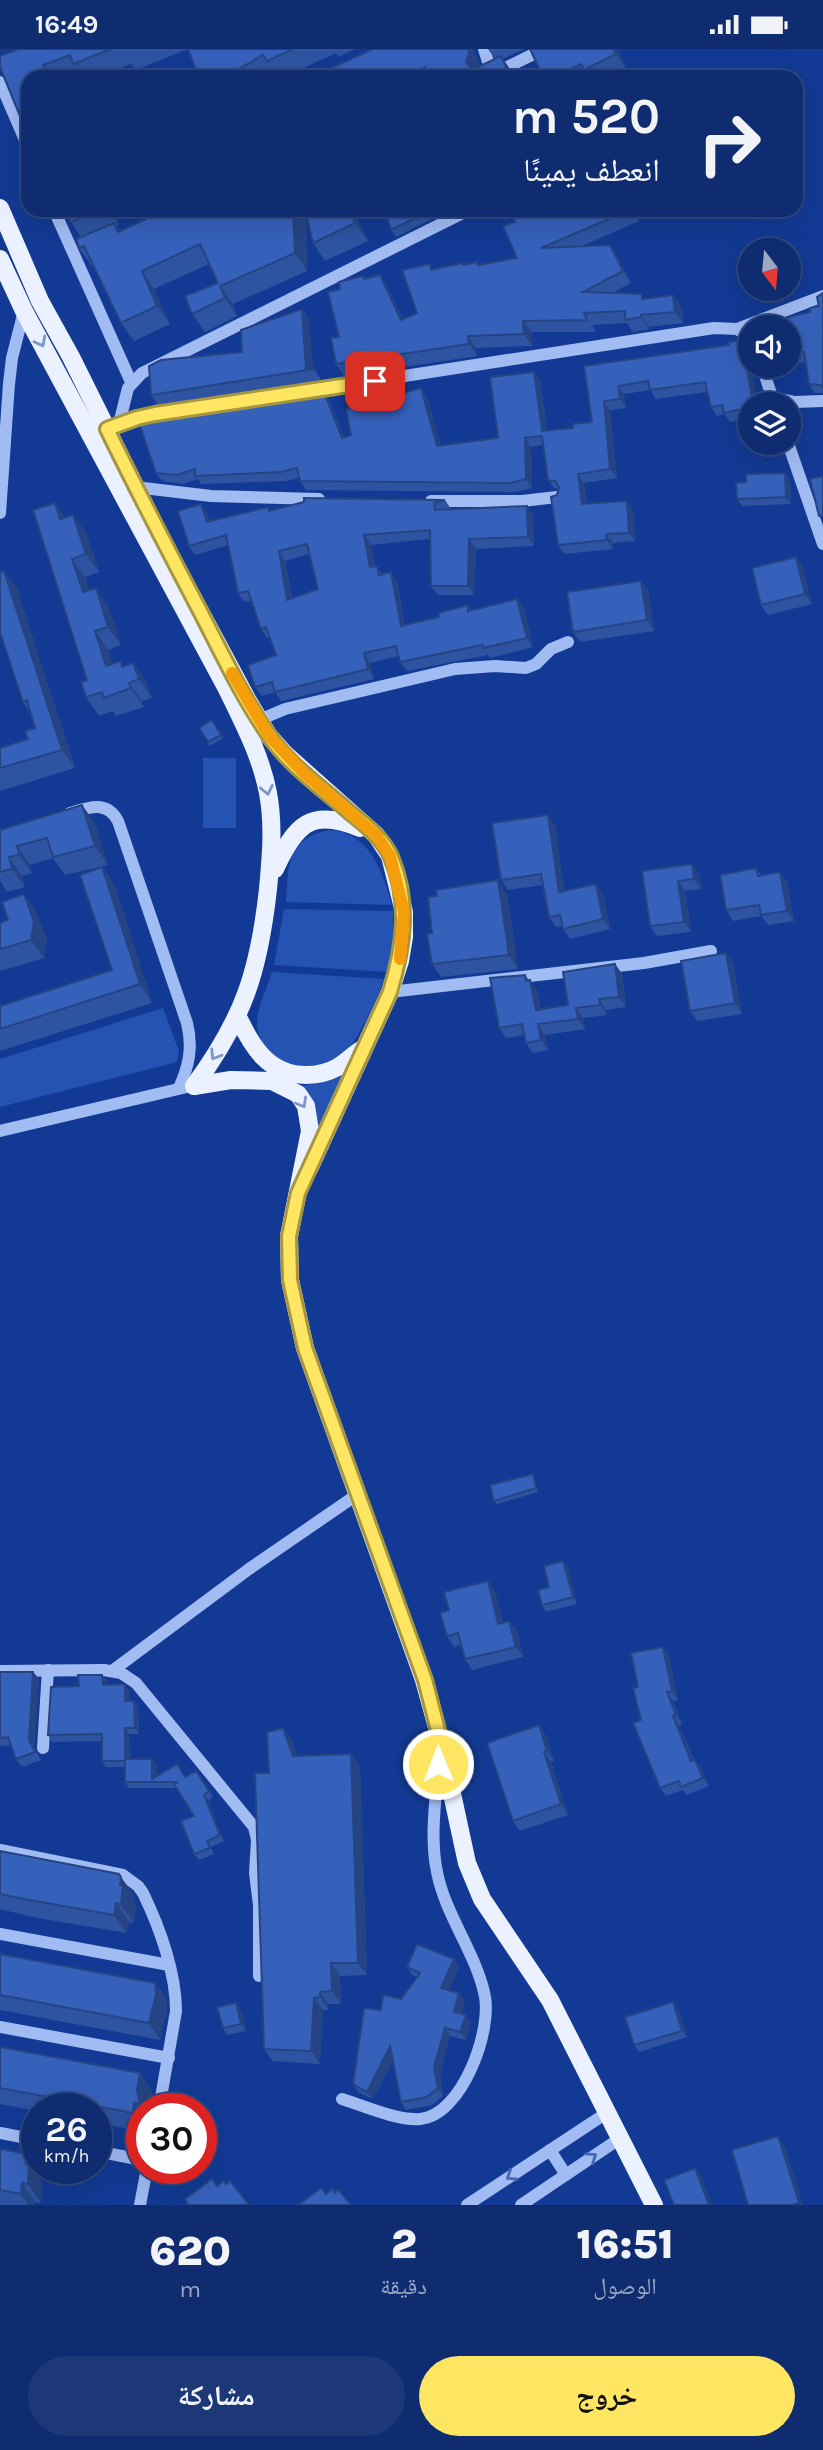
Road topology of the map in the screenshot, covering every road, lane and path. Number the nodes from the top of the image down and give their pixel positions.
1 (484, 49) edge
2 (544, 49) edge
3 (488, 70) edge
4 (501, 70) edge
5 (0, 82) edge
6 (21, 131) edge
7 (0, 208) edge
8 (57, 217) edge
9 (455, 217) edge
10 (86, 248) edge
11 (74, 254) junction
12 (0, 259) edge
13 (823, 296) edge
14 (24, 311) junction
15 (737, 328) joint
16 (131, 382) junction
17 (295, 393) edge
18 (823, 401) edge
19 (801, 402) edge
20 (181, 410) edge
21 (106, 430) junction
22 (792, 455) edge
23 (135, 487) junction
24 (557, 497) edge
25 (326, 499) edge
26 (424, 501) edge
27 (0, 513) edge
28 (823, 544) edge
29 (568, 642) dead end
30 (252, 723) junction
31 (64, 815) edge
32 (376, 835) junction
33 (268, 885) junction
34 (711, 951) dead end
35 (390, 992) junction
36 (238, 1017) junction
37 (364, 1048) junction
38 (274, 1075) junction
39 (187, 1087) junction
40 (0, 1132) edge
41 (298, 1193) junction
42 (358, 1494) junction
43 (48, 1669) junction
44 (0, 1671) edge
45 (112, 1671) junction
46 (440, 1738) junction
47 (43, 1748) dead end
48 (0, 1850) edge
49 (0, 1934) edge
50 (169, 1965) junction
51 (259, 1976) edge
52 (0, 2027) edge
53 (169, 2058) junction
54 (162, 2093) edge
55 (342, 2099) dead end
56 (608, 2112) junction
57 (0, 2133) edge
58 (21, 2137) edge
59 (621, 2137) junction
60 (550, 2150) junction
61 (566, 2175) junction
62 (144, 2184) edge
63 (540, 2199) edge
64 (140, 2205) edge
65 (467, 2205) edge
66 (521, 2205) edge
67 (654, 2205) edge

1 - 3 street
2 - 4 street
5 - 6 street
7 - 21 main road
8 - 11 street
9 - 16 street
10 - 11 street
11 - 16 street
12 - 14 main road
13 - 15 street
14 -> 21 main road
14 - 27 street
15 - 17 street
16 - 21 street
18 - 19 street
20 - 21 street
21 - 23 main road
21 - 30 main road
22 - 28 street
23 - 25 street
23 - 30 main road
24 - 26 street
29 - 30 street
30 - 32 main road
30 -> 33 main road
31 - 39 street
32 - 33 main road
32 - 35 main road
33 - 36 main road
34 - 35 street
35 - 37 main road
36 - 38 main road
36 -> 39 main road
37 - 38 main road
37 - 41 main road
38 - 39 main road
38 -> 41 main road
39 - 40 street
41 - 42 main road
42 - 45 street
42 - 46 main road
43 - 44 street
43 - 45 street
43 - 47 street
45 - 51 street
46 - 55 street
46 - 56 main road
48 - 50 street
49 - 50 street
50 - 53 street
52 - 53 street
53 - 54 street
56 - 59 main road
56 - 60 street
57 - 58 street
61 -> 59 street
59 - 67 main road
60 - 61 street
60 -> 65 street
61 - 63 street
62 - 64 street
63 - 66 street

